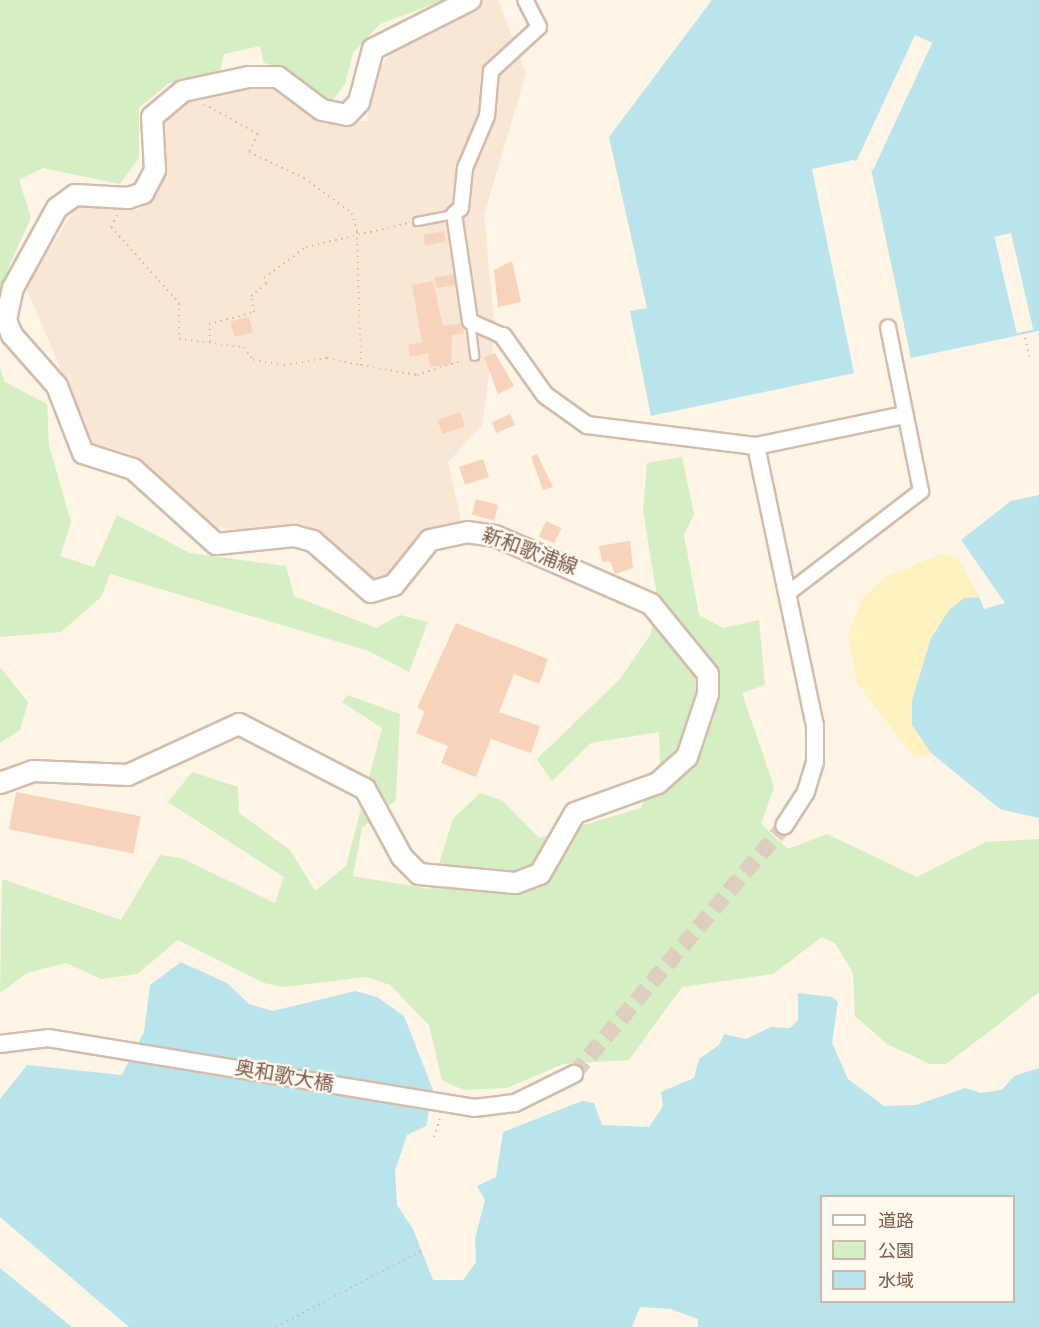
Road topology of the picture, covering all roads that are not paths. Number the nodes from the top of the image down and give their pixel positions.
1 (470, 0) edge
2 (525, 0) edge
3 (454, 214) junction
4 (417, 221) road end
5 (3, 304) edge
6 (470, 321) junction
7 (888, 327) dead end
8 (503, 336) joint
9 (474, 356) road end
10 (905, 415) junction
11 (756, 446) junction
12 (787, 594) junction
13 (0, 783) edge
14 (784, 826) tunnel mouth
15 (0, 1044) edge
16 (574, 1074) tunnel mouth

1 - 5 main road, 新和歌浦線
2 - 3 street
3 - 4 lane
3 - 6 street
5 - 13 main road, 新和歌浦線
6 - 8 street
6 - 9 lane
7 - 10 street
8 - 11 street
10 - 11 street
10 - 12 street
11 - 12 street
12 - 14 street
15 - 16 street, 奥和歌大橋

